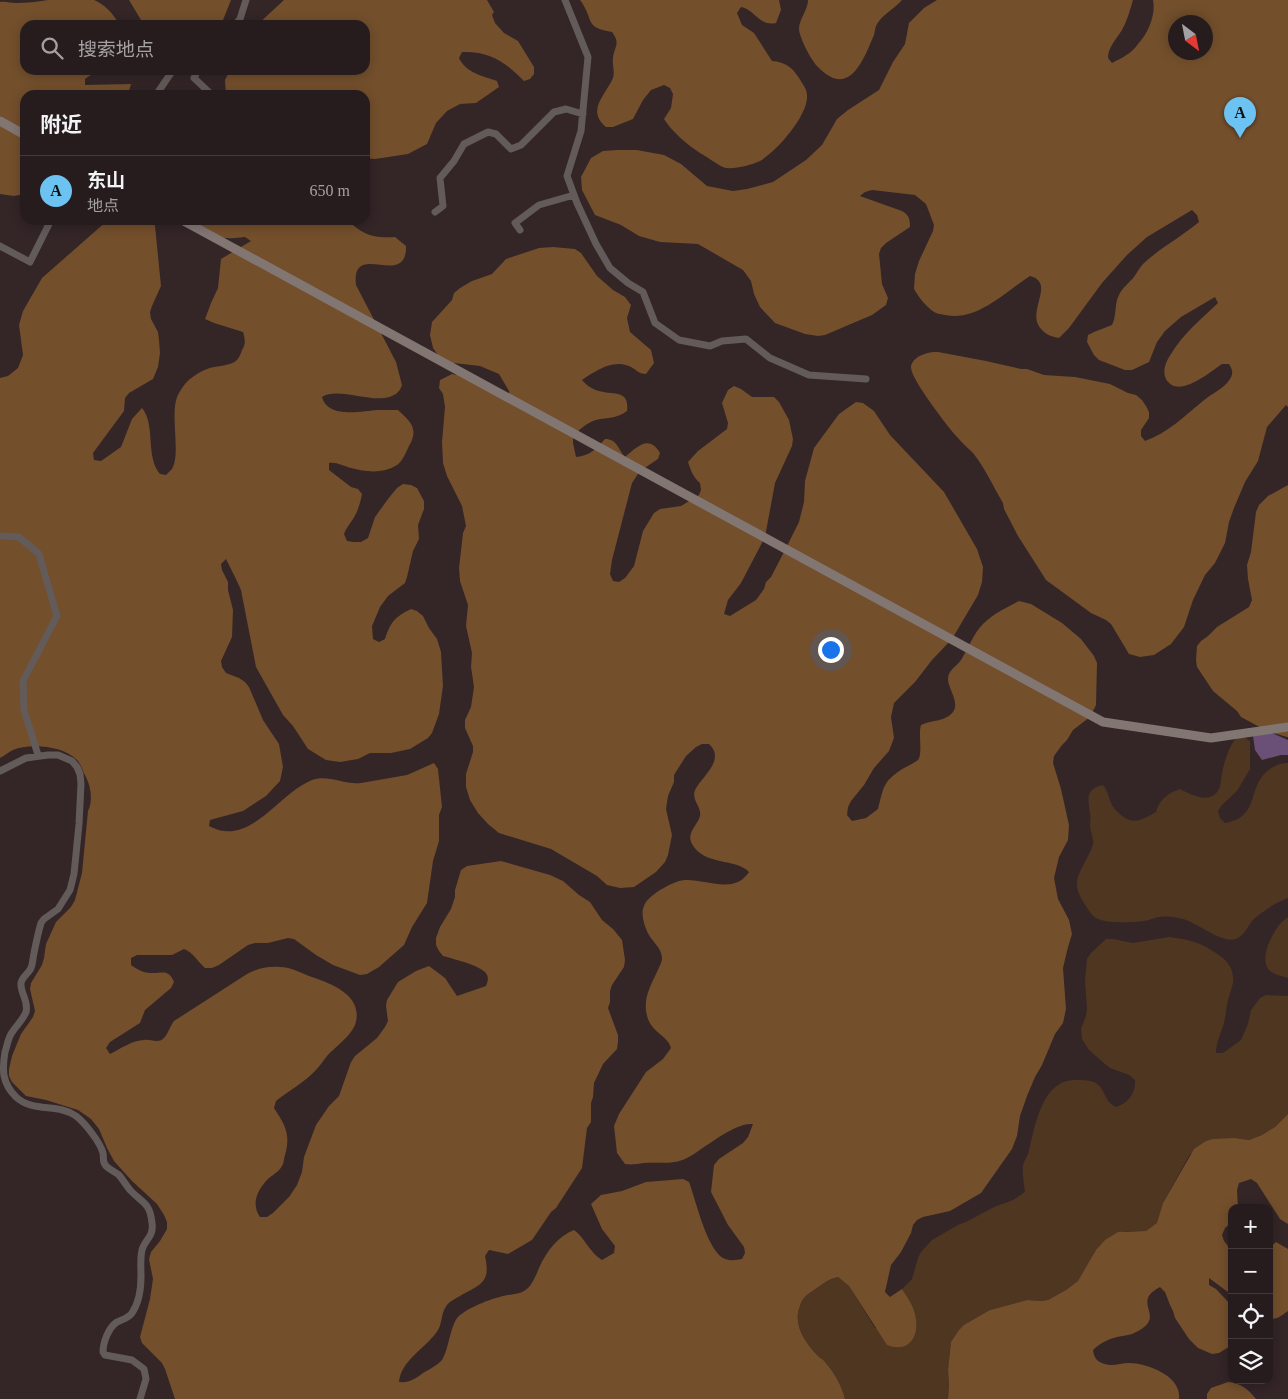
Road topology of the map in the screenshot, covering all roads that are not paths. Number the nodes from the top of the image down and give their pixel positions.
1 (246, 0) edge
2 (565, 0) edge
3 (239, 20) edge
4 (170, 75) edge
5 (196, 75) edge
6 (159, 90) edge
7 (207, 90) edge
8 (583, 114) junction
9 (0, 121) edge
10 (20, 132) edge
11 (574, 195) junction
12 (434, 212) dead end
13 (48, 225) edge
14 (191, 225) edge
15 (520, 230) dead end
16 (0, 246) edge
17 (866, 379) dead end
18 (0, 536) edge
19 (1288, 727) edge
20 (38, 756) junction
21 (0, 771) edge
22 (140, 1399) edge

1 - 3 street
2 - 8 street
4 - 6 street
5 - 7 street
8 - 11 street
8 - 12 street
9 - 10 street
11 - 15 street
11 - 17 street
13 - 16 street
14 - 19 street
18 - 20 street
20 - 21 street
20 - 22 street

